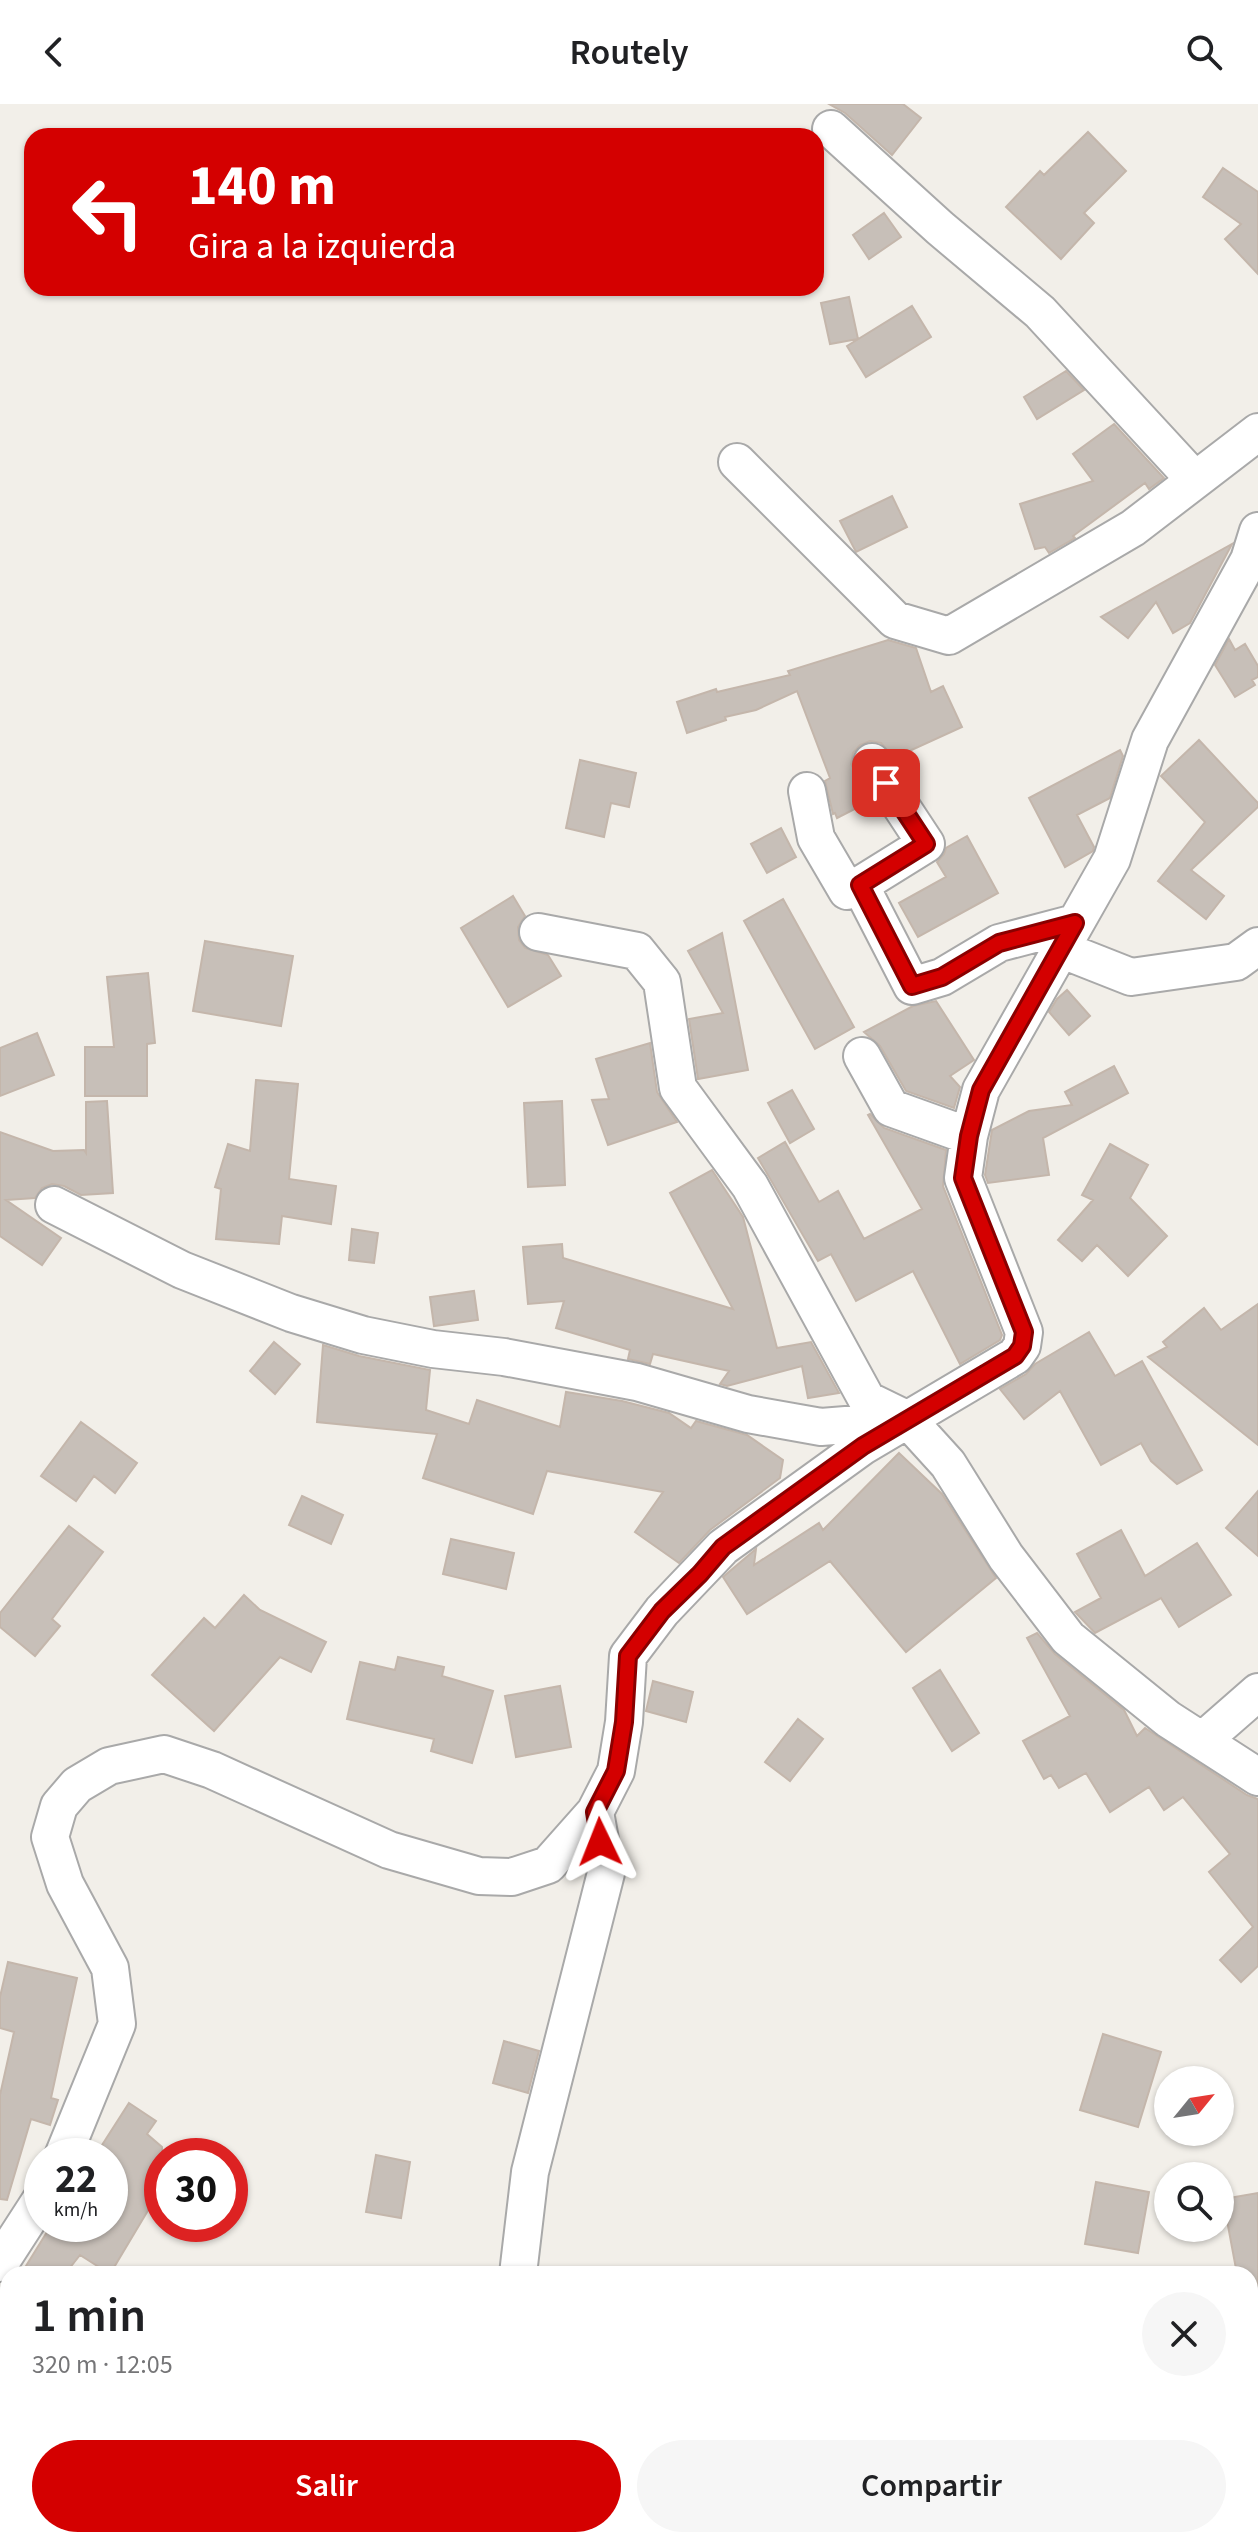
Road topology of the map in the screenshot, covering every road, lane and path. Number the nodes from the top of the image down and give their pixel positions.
1 (831, 129) dead end
2 (1258, 432) edge
3 (737, 462) dead end
4 (1195, 480) junction
5 (1258, 531) edge
6 (872, 762) dead end
7 (807, 791) dead end
8 (860, 885) junction
9 (538, 932) dead end
10 (1067, 936) junction
11 (1258, 946) edge
12 (862, 1056) dead end
13 (969, 1136) junction
14 (54, 1205) dead end
15 (908, 1420) junction
16 (1258, 1692) edge
17 (1202, 1741) junction
18 (1258, 1777) edge
19 (595, 1812) junction
20 (70, 2138) edge
21 (24, 2226) edge
22 (0, 2263) edge
23 (519, 2266) edge

1 - 4 street
2 - 4 street
3 - 4 street
5 - 10 street
6 - 8 street
7 - 8 street
8 - 10 street
9 - 15 street
10 - 11 street
10 - 13 street
12 - 13 street
13 - 15 street
14 - 15 street
15 - 17 street
15 - 19 street
16 - 17 street
17 - 18 street
19 - 20 street
19 - 23 street
21 - 22 street

